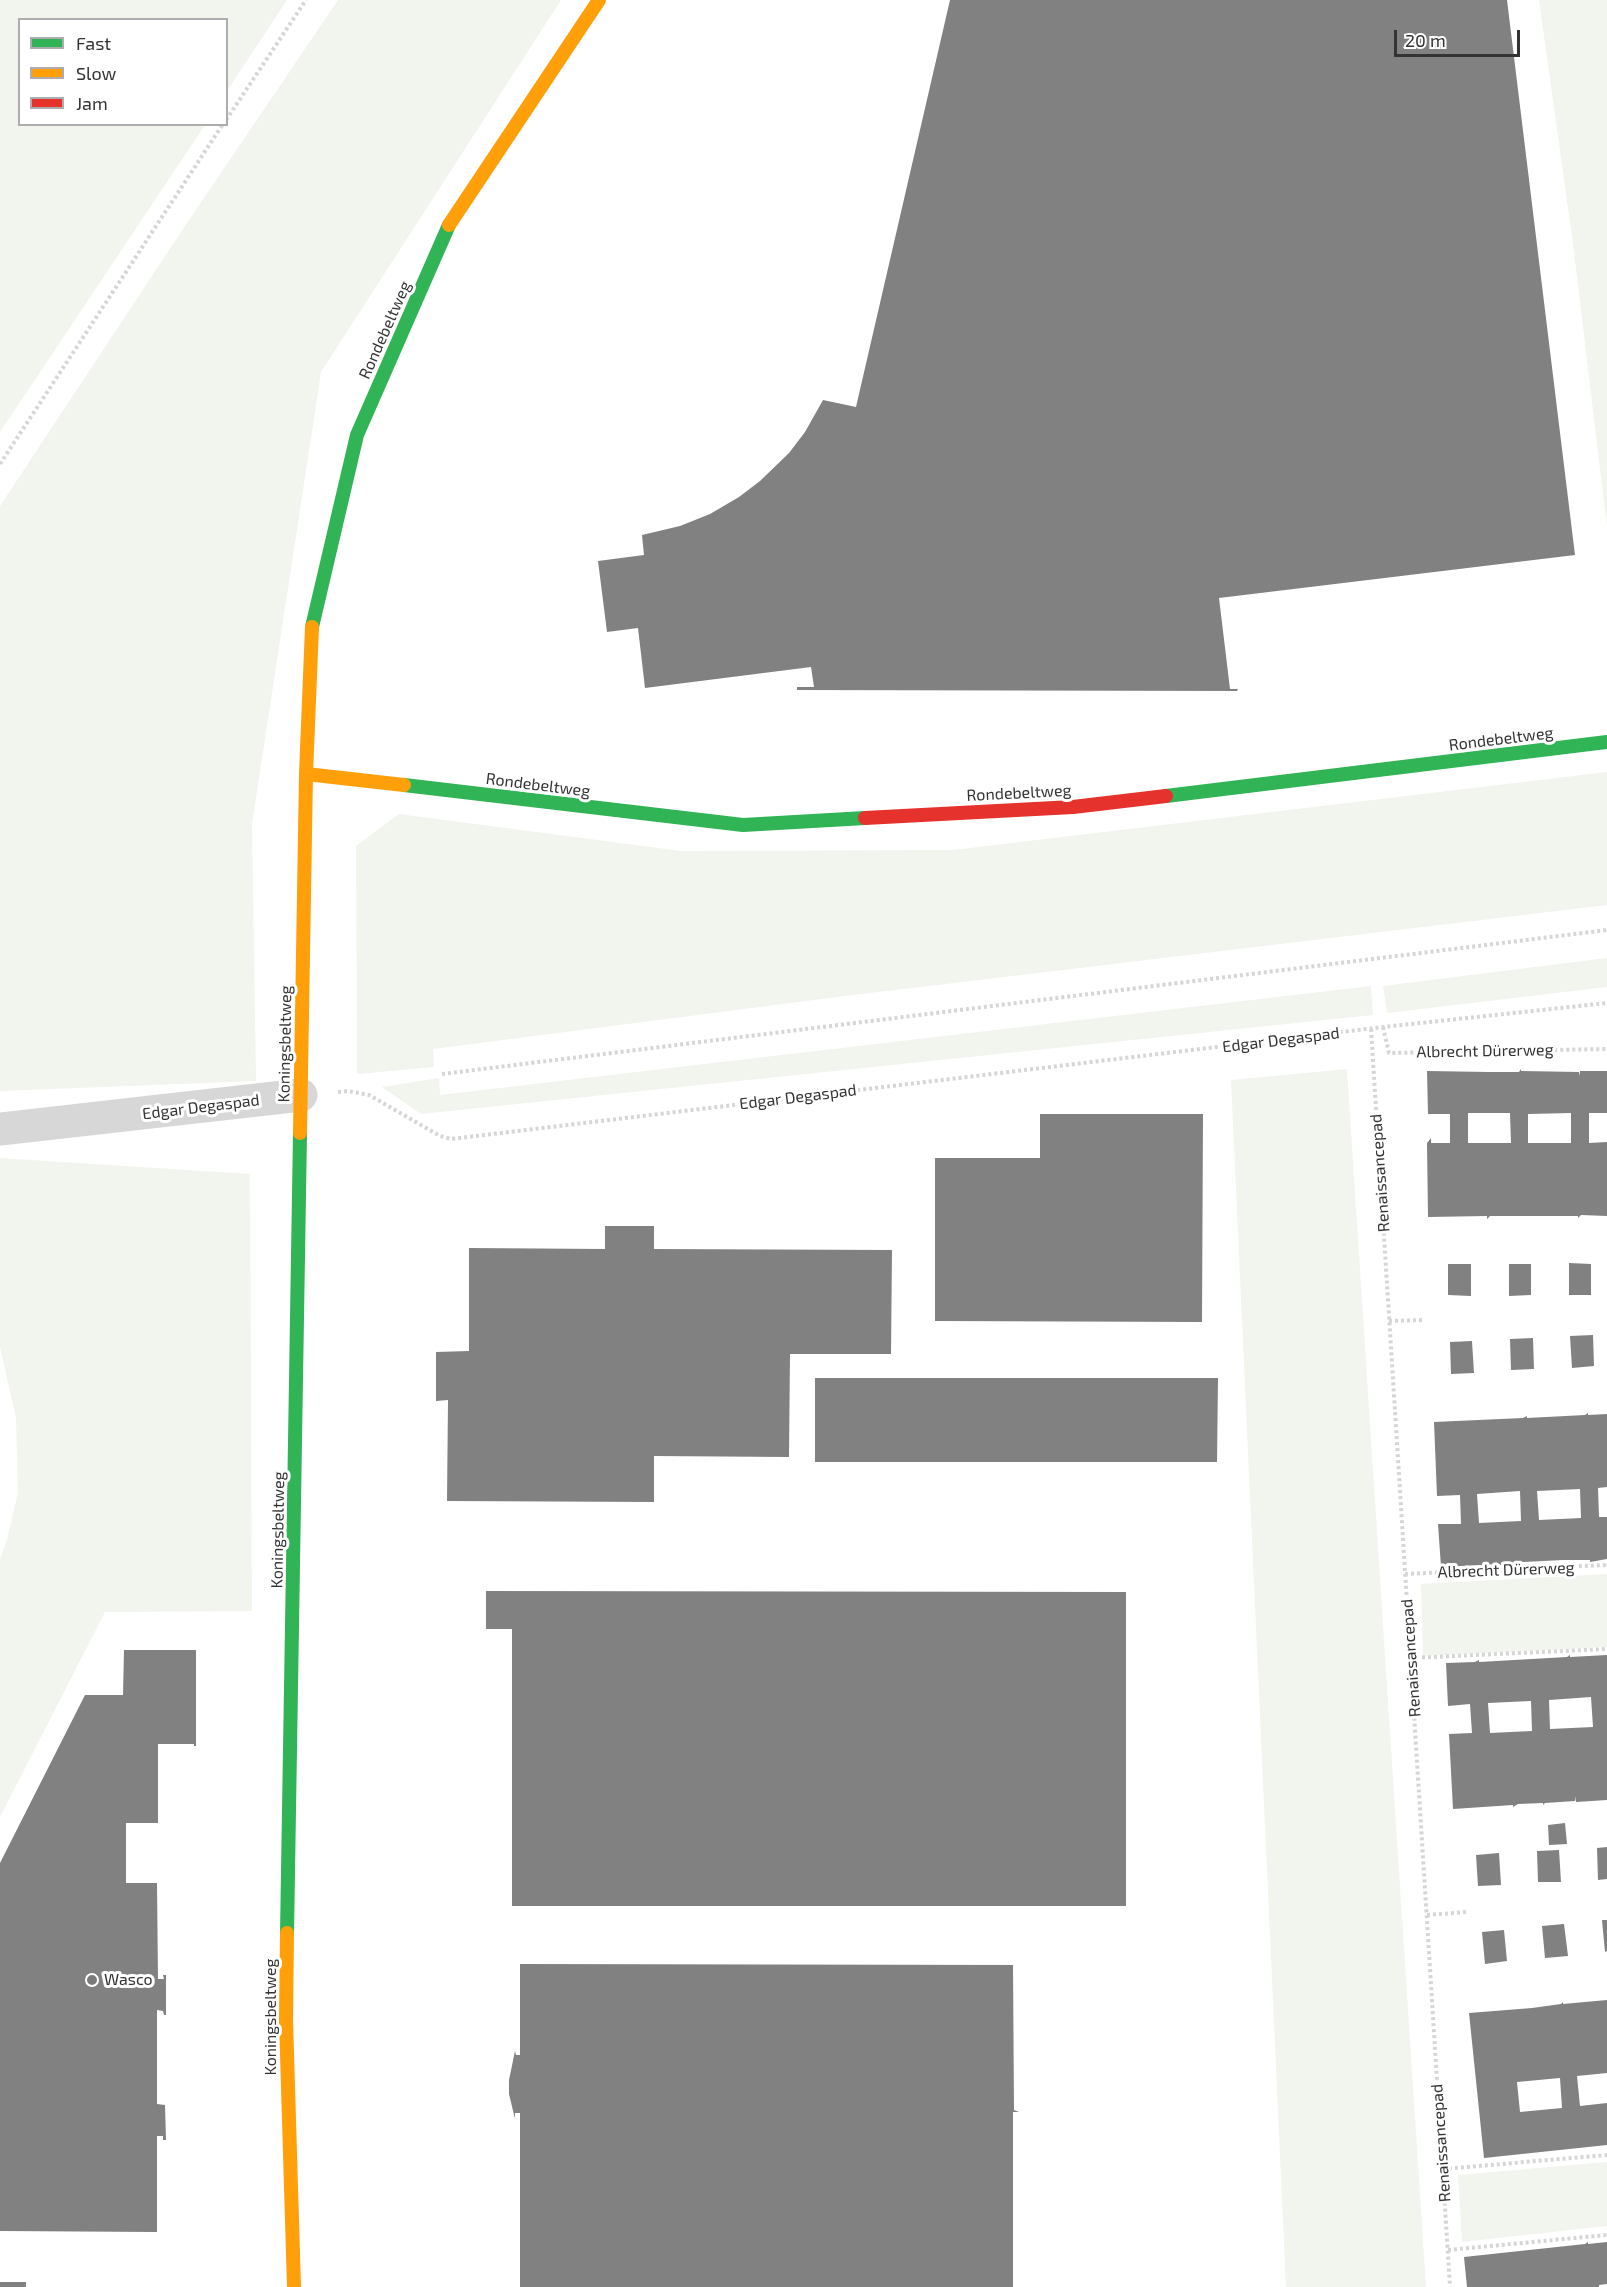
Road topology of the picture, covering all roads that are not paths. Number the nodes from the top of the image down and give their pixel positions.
1 (599, 0) edge
2 (1607, 742) edge
3 (306, 774) junction
4 (301, 1095) junction
5 (0, 1129) edge
6 (294, 2287) edge

1 - 3 street, Rondebeltweg
2 - 3 street, Rondebeltweg
3 - 4 street, Koningsbeltweg
4 - 5 street, Edgar Degaspad
4 - 6 street, Koningsbeltweg

